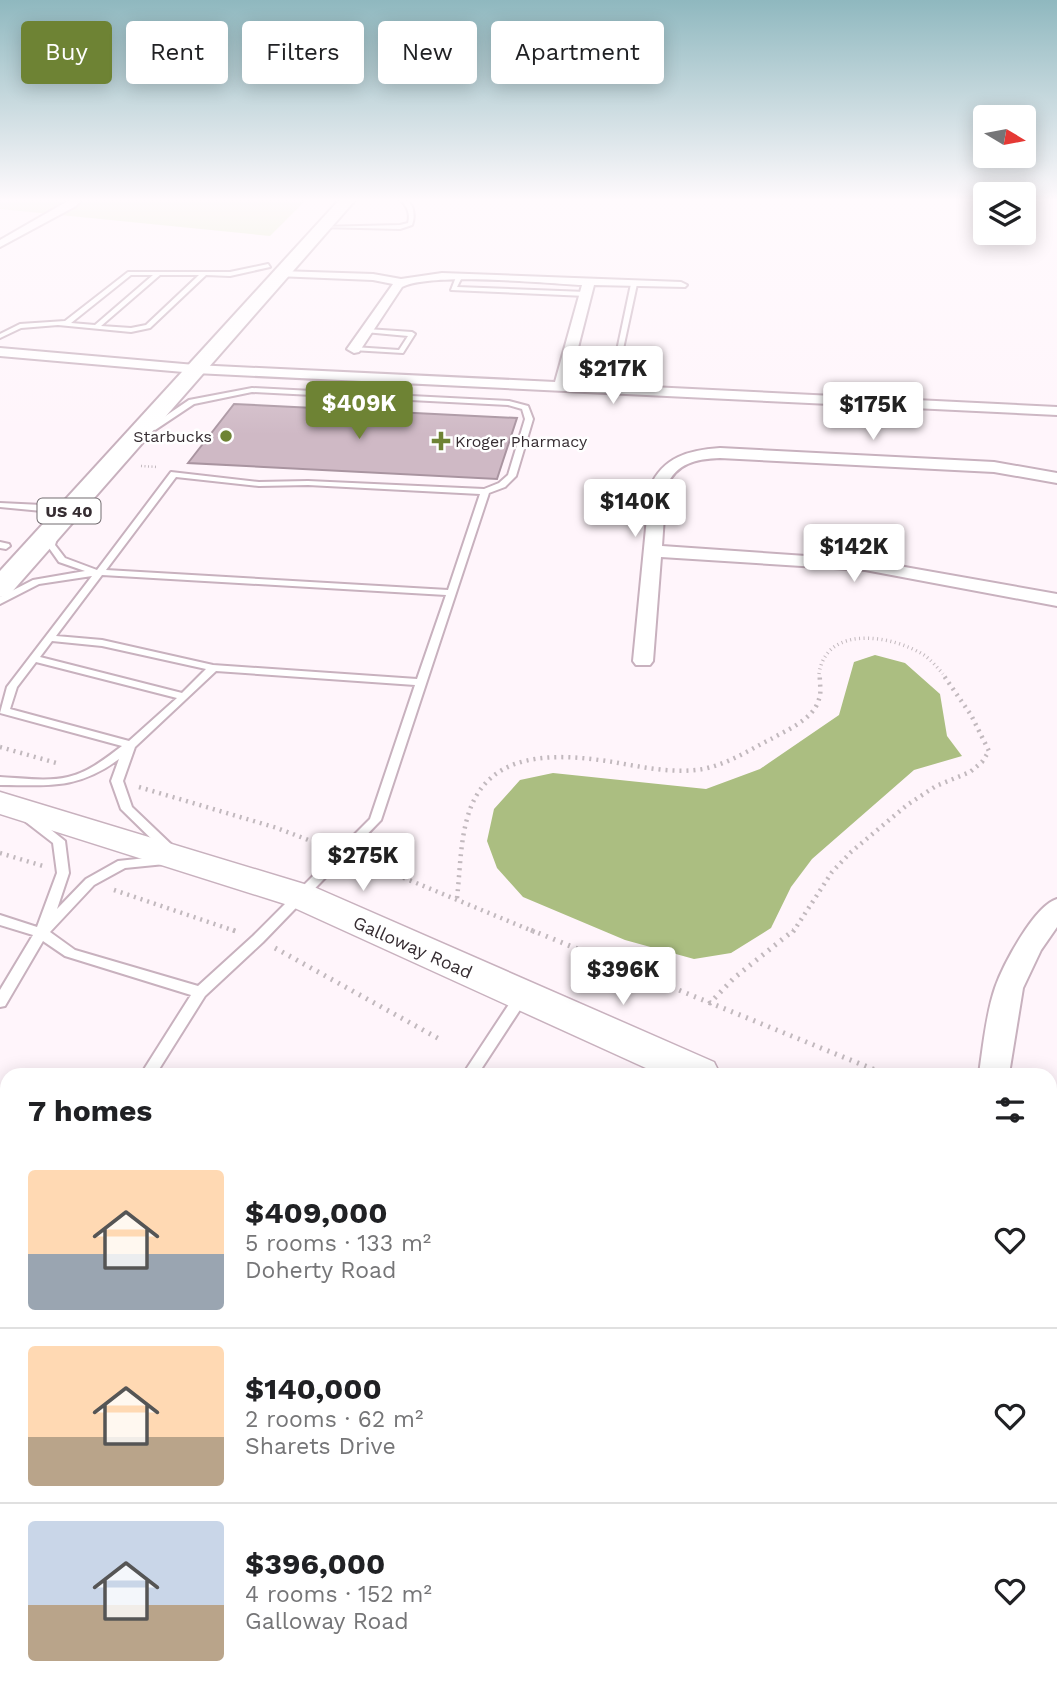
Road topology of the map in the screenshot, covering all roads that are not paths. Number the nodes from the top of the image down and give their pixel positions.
1 (123, 277) edge
2 (153, 277) edge
3 (201, 277) edge
4 (268, 277) edge
5 (372, 277) edge
6 (401, 282) junction
7 (634, 284) junction
8 (681, 285) dead end
9 (587, 288) junction
10 (60, 324) junction
11 (96, 327) junction
12 (367, 331) junction
13 (0, 336) edge
14 (354, 349) joint
15 (0, 352) edge
16 (568, 361) junction
17 (184, 368) junction
18 (366, 376) junction
19 (561, 386) junction
20 (355, 395) junction
21 (1057, 411) edge
22 (132, 458) junction
23 (1057, 478) edge
24 (485, 492) junction
25 (0, 505) edge
26 (50, 516) junction
27 (2, 548) edge
28 (653, 551) junction
29 (101, 572) junction
30 (0, 588) edge
31 (452, 593) junction
32 (1057, 600) edge
33 (0, 601) edge
34 (51, 638) junction
35 (35, 659) junction
36 (643, 661) dead end
37 (213, 668) junction
38 (422, 682) junction
39 (183, 696) junction
40 (130, 745) junction
41 (5, 798) edge
42 (179, 858) junction
43 (301, 897) junction
44 (1057, 908) edge
45 (0, 920) edge
46 (41, 933) junction
47 (200, 992) junction
48 (522, 996) junction
49 (0, 1002) edge
50 (152, 1068) edge
51 (474, 1068) edge
52 (685, 1068) edge
53 (995, 1068) edge

1 - 10 lane
2 - 11 lane
3 - 11 lane
4 - 17 main road, US 40
5 - 6 street
6 - 9 street
6 - 12 street
7 - 8 street
7 - 9 street
7 - 16 lane
9 - 16 street
10 - 11 lane
10 - 13 lane
12 - 14 street
12 - 14 lane
15 - 17 street
16 - 19 street
17 - 18 street
17 - 22 main road, US 40
17 - 26 main road, US 40
18 - 19 street
18 - 20 lane
19 - 21 street
20 - 22 lane
20 - 24 lane
22 - 26 main road, US 40
23 - 28 street
24 - 29 lane
24 - 31 lane
25 - 26 lane
26 - 27 main road, US 40
26 - 29 lane
26 - 30 main road, US 40
28 - 32 street
28 - 36 street
29 - 31 lane
29 - 33 lane
29 - 34 lane
31 - 38 lane
34 - 35 lane
34 - 37 lane
35 - 39 lane
35 - 40 lane
37 - 38 lane
37 - 39 lane
38 - 43 lane
39 - 40 lane
40 - 41 lane
40 - 42 lane
41 - 42 street, Galloway Road
41 - 46 lane
42 - 43 street, Galloway Road
42 - 46 lane
43 - 47 lane
43 - 48 street, Galloway Road
44 - 53 street
45 - 46 lane
46 - 47 lane
46 - 49 lane
47 - 50 lane
48 - 51 lane
48 - 52 street, Galloway Road

